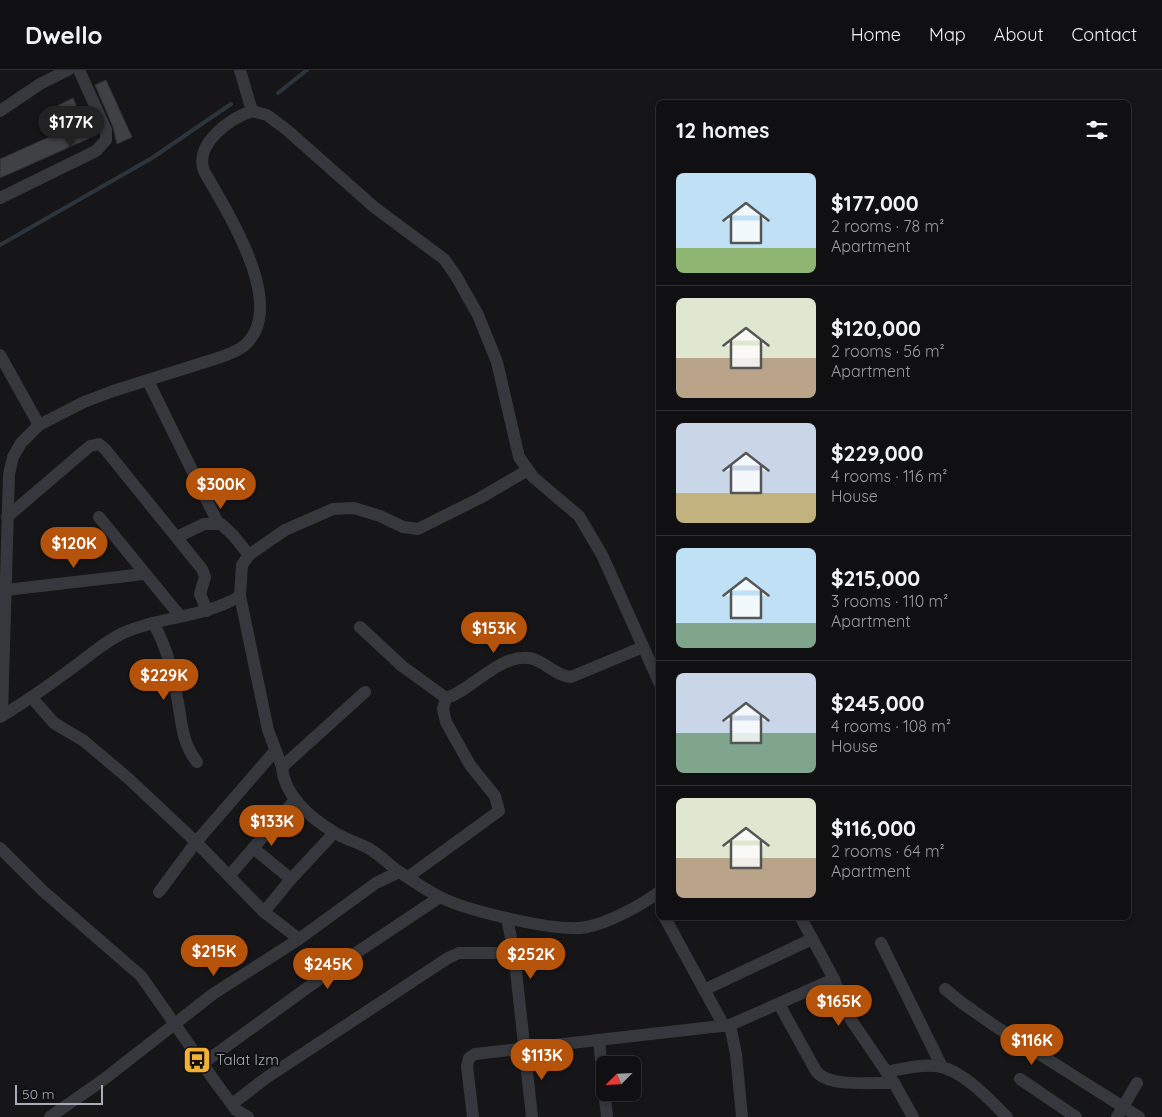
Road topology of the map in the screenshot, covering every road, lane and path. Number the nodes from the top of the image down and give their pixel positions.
1 (68, 70) edge
2 (79, 70) edge
3 (240, 70) edge
4 (0, 111) edge
5 (252, 111) junction
6 (0, 198) edge
7 (0, 355) edge
8 (148, 381) junction
9 (39, 425) junction
10 (528, 470) junction
11 (7, 517) junction
12 (98, 518) dead end
13 (218, 524) junction
14 (177, 538) junction
15 (249, 555) junction
16 (144, 574) junction
17 (6, 590) junction
18 (240, 596) junction
19 (207, 611) junction
20 (180, 616) junction
21 (152, 623) junction
22 (360, 627) dead end
23 (644, 646) junction
24 (656, 675) edge
25 (365, 692) dead end
26 (32, 698) junction
27 (446, 698) junction
28 (1, 717) edge
29 (275, 751) junction
30 (197, 762) dead end
31 (282, 767) junction
32 (295, 800) junction
33 (334, 833) junction
34 (196, 842) junction
35 (0, 848) edge
36 (253, 848) junction
37 (403, 874) junction
38 (229, 876) junction
39 (291, 879) junction
40 (159, 892) dead end
41 (440, 897) junction
42 (656, 898) edge
43 (264, 912) junction
44 (507, 918) junction
45 (666, 920) edge
46 (802, 920) edge
47 (812, 938) junction
48 (299, 939) junction
49 (881, 943) dead end
50 (514, 952) junction
51 (834, 979) junction
52 (945, 988) dead end
53 (704, 990) junction
54 (779, 1004) junction
55 (176, 1024) junction
56 (727, 1026) junction
57 (599, 1041) junction
58 (525, 1048) junction
59 (202, 1064) junction
60 (942, 1067) junction
61 (890, 1078) junction
62 (1020, 1079) dead end
63 (1137, 1083) dead end
64 (232, 1104) junction
65 (1121, 1112) edge
66 (50, 1117) edge
67 (248, 1117) edge
68 (472, 1117) edge
69 (532, 1117) edge
70 (607, 1117) edge
71 (742, 1117) edge
72 (913, 1117) edge
73 (1007, 1117) edge
74 (1076, 1117) edge
75 (1139, 1117) edge

1 - 4 street
2 - 6 street
3 - 5 street
5 - 8 street
5 - 10 street
7 - 9 street
8 - 9 street
8 - 13 street
9 - 11 street
10 - 15 street
10 - 23 street
11 - 14 street
11 - 17 street
12 - 16 street
13 - 14 street
13 - 15 street
14 - 19 street
15 - 18 street
16 - 17 street
16 - 20 street
17 - 28 street
18 - 19 street
18 - 29 street
19 - 20 street
20 - 21 street
21 - 26 street
21 - 30 street
22 - 27 street
23 - 24 street
23 - 27 street
25 - 31 street
26 - 28 street
26 - 34 street
27 - 37 street
29 - 31 street
29 - 34 street
31 - 32 street
32 - 33 street
32 - 36 street
33 - 37 street
33 - 39 street
34 - 38 street
34 - 40 street
35 - 55 street
36 - 38 street
36 - 39 street
37 - 41 street
37 - 48 street
38 - 43 street
39 - 43 street
41 - 44 street
41 - 59 street
42 - 44 street
43 - 48 street
44 - 50 street
45 - 53 street
46 - 47 street
47 - 51 street
47 - 53 street
48 - 55 street
49 - 60 street
50 - 58 street
50 - 64 street
51 - 54 street
51 - 61 street
52 - 65 street
53 - 56 street
54 - 56 street
54 - 61 street
55 - 59 street
55 - 66 street
56 - 57 street
56 - 71 street
57 - 58 street
57 - 70 street
58 - 68 street
58 - 69 street
59 - 64 street
60 - 61 street
60 - 73 street
61 - 72 street
62 - 74 street
63 - 65 street
64 - 67 street
65 - 75 street

